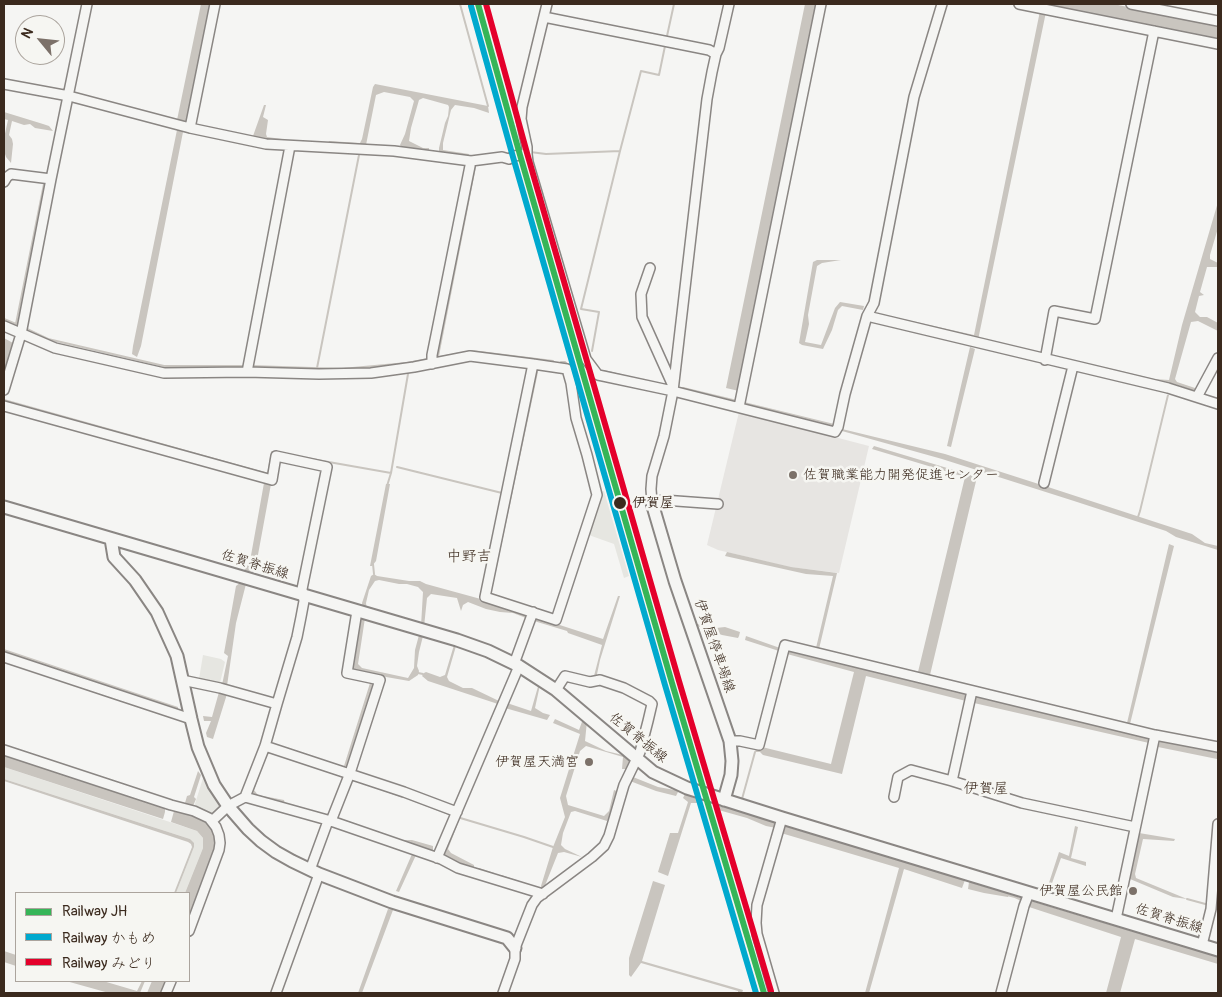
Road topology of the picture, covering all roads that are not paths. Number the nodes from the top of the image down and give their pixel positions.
1 (88, 4) edge
2 (215, 4) edge
3 (547, 4) edge
4 (729, 4) edge
5 (821, 4) edge
6 (942, 4) edge
7 (1019, 4) edge
8 (1131, 4) edge
9 (1159, 7) edge
10 (544, 17) junction
11 (1218, 22) edge
12 (1154, 31) junction
13 (1218, 44) edge
14 (716, 54) junction
15 (4, 84) edge
16 (69, 96) junction
17 (190, 128) junction
18 (290, 146) junction
19 (527, 151) junction
20 (471, 160) junction
21 (51, 180) junction
22 (4, 182) edge
23 (650, 268) dead end
24 (866, 316) junction
25 (4, 326) edge
26 (21, 334) junction
27 (1218, 358) edge
28 (432, 359) junction
29 (1045, 360) junction
30 (533, 364) junction
31 (1073, 366) junction
32 (248, 368) junction
33 (673, 389) junction
34 (4, 390) edge
35 (1197, 398) junction
36 (740, 403) junction
37 (1218, 404) edge
38 (4, 406) edge
39 (1044, 483) dead end
40 (652, 503) junction
41 (718, 504) dead end
42 (4, 507) edge
43 (110, 539) junction
44 (303, 595) junction
45 (357, 611) junction
46 (532, 616) junction
47 (4, 657) edge
48 (516, 665) junction
49 (182, 680) junction
50 (556, 690) junction
51 (972, 691) junction
52 (277, 704) junction
53 (190, 719) junction
54 (1155, 740) junction
55 (730, 741) junction
56 (265, 746) junction
57 (1218, 747) edge
58 (4, 750) edge
59 (636, 758) junction
60 (346, 774) junction
61 (952, 781) junction
62 (245, 797) junction
63 (894, 797) dead end
64 (724, 800) junction
65 (228, 806) junction
66 (456, 816) junction
67 (782, 818) junction
68 (331, 819) junction
69 (212, 821) junction
70 (1218, 824) edge
71 (1136, 827) junction
72 (1217, 843) edge
73 (437, 858) junction
74 (314, 872) junction
75 (542, 894) junction
76 (1027, 899) junction
77 (1116, 919) junction
78 (190, 928) edge
79 (1202, 945) junction
80 (515, 948) junction
81 (1218, 950) edge
82 (276, 993) edge
83 (503, 993) edge
84 (774, 993) edge
85 (1001, 993) edge

1 - 16 street
2 - 17 street
3 - 10 street
4 - 14 street
5 - 36 street
6 - 24 street
7 - 12 street
8 - 9 street
9 - 11 street
10 - 14 street
10 - 19 street
12 - 13 street
12 - 29 street
14 - 33 street
15 - 16 street
16 - 17 street
16 - 21 street
17 - 18 street
18 - 20 street
18 - 32 street
19 - 20 street
19 - 33 street
20 - 28 street
21 - 22 street
21 - 26 street
23 - 33 street
24 - 29 street
24 - 36 street
25 - 26 street
26 - 32 street
26 - 34 street
27 - 35 street
28 - 30 street
28 - 32 street
29 - 31 street
30 - 46 street
30 - 46 street
31 - 35 street
31 - 39 street
33 - 36 street
33 - 40 street
35 - 37 street
38 - 44 street
40 - 41 street
40 - 55 main road, 伊賀屋停車場線
42 - 43 main road, 佐賀脊振線
43 - 44 main road, 佐賀脊振線
43 - 49 main road
44 - 45 main road, 佐賀脊振線
44 - 52 street
45 - 48 main road, 佐賀脊振線
45 - 60 street
46 - 48 street
47 - 53 street
48 - 50 main road, 佐賀脊振線
48 - 66 street
49 - 52 street
49 - 53 main road
50 - 59 main road, 佐賀脊振線
50 - 59 street
51 - 54 street
51 - 55 street
51 - 61 street
52 - 56 street
53 - 65 main road
54 - 57 street
54 - 71 street
55 - 64 main road, 伊賀屋停車場線
56 - 60 street
56 - 62 street
58 - 69 street
59 - 64 main road, 佐賀脊振線
59 - 75 street
60 - 66 street
60 - 68 street
61 - 63 street
61 - 71 street
62 - 65 street
62 - 68 street
64 - 67 main road, 佐賀脊振線
65 - 69 street
65 - 74 main road
66 - 73 street
67 - 76 main road, 佐賀脊振線
67 - 84 street
68 - 73 street
68 - 74 street
69 - 78 street
70 - 72 street
71 - 77 street
72 - 79 street
73 - 75 street
74 - 80 main road
74 - 82 street
75 - 80 street
76 - 77 main road, 佐賀脊振線
76 - 85 street
77 - 79 main road, 佐賀脊振線
79 - 81 main road, 佐賀脊振線
80 - 83 street

